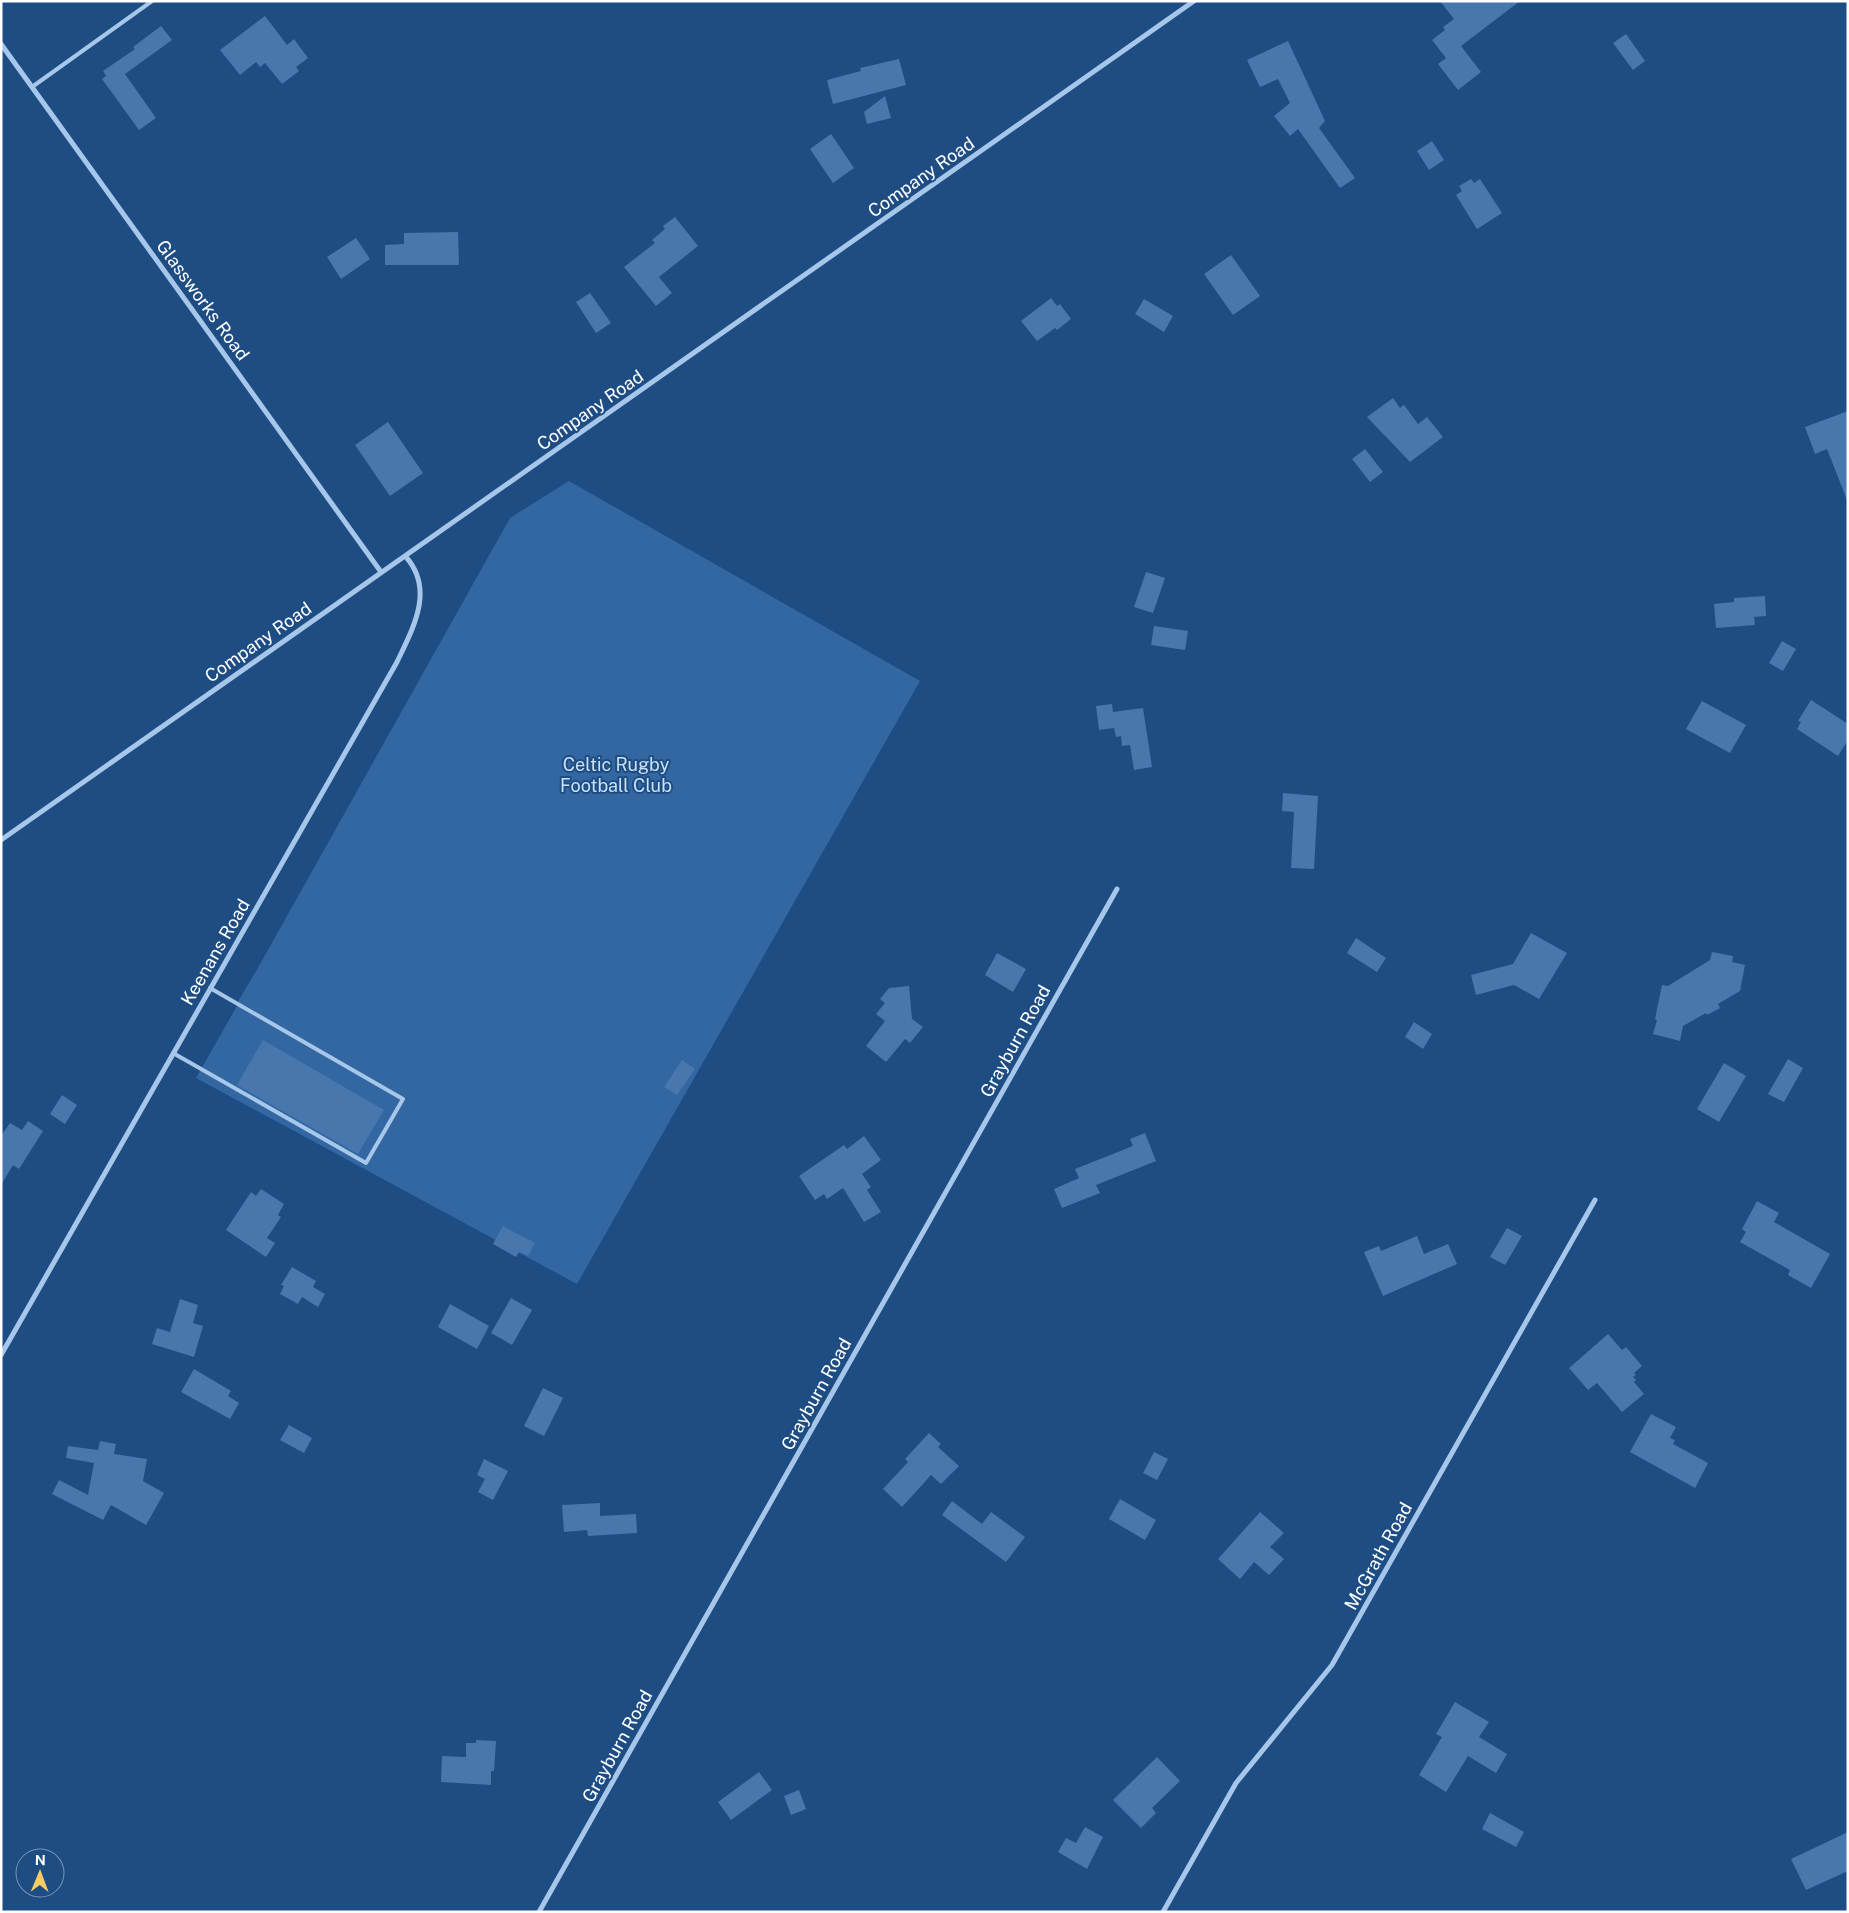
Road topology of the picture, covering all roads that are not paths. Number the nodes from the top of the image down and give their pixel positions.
1 (152, 1) edge
2 (1194, 1) edge
3 (1, 44) edge
4 (32, 87) junction
5 (406, 556) junction
6 (381, 572) junction
7 (1, 840) edge
8 (1117, 889) dead end
9 (210, 988) junction
10 (173, 1053) junction
11 (1595, 1200) dead end
12 (1, 1355) edge
13 (539, 1912) edge
14 (1163, 1912) edge

1 - 4 lane
2 - 5 street, Company Road
3 - 4 street, Glassworks Road
4 - 6 street, Glassworks Road
5 - 6 street, Company Road
5 - 9 street, Keenans Road
6 - 7 street, Company Road
8 - 13 street, Grayburn Road
9 - 10 street, Keenans Road
9 - 10 lane
10 - 12 street, Keenans Road
11 - 14 street, McGrath Road

